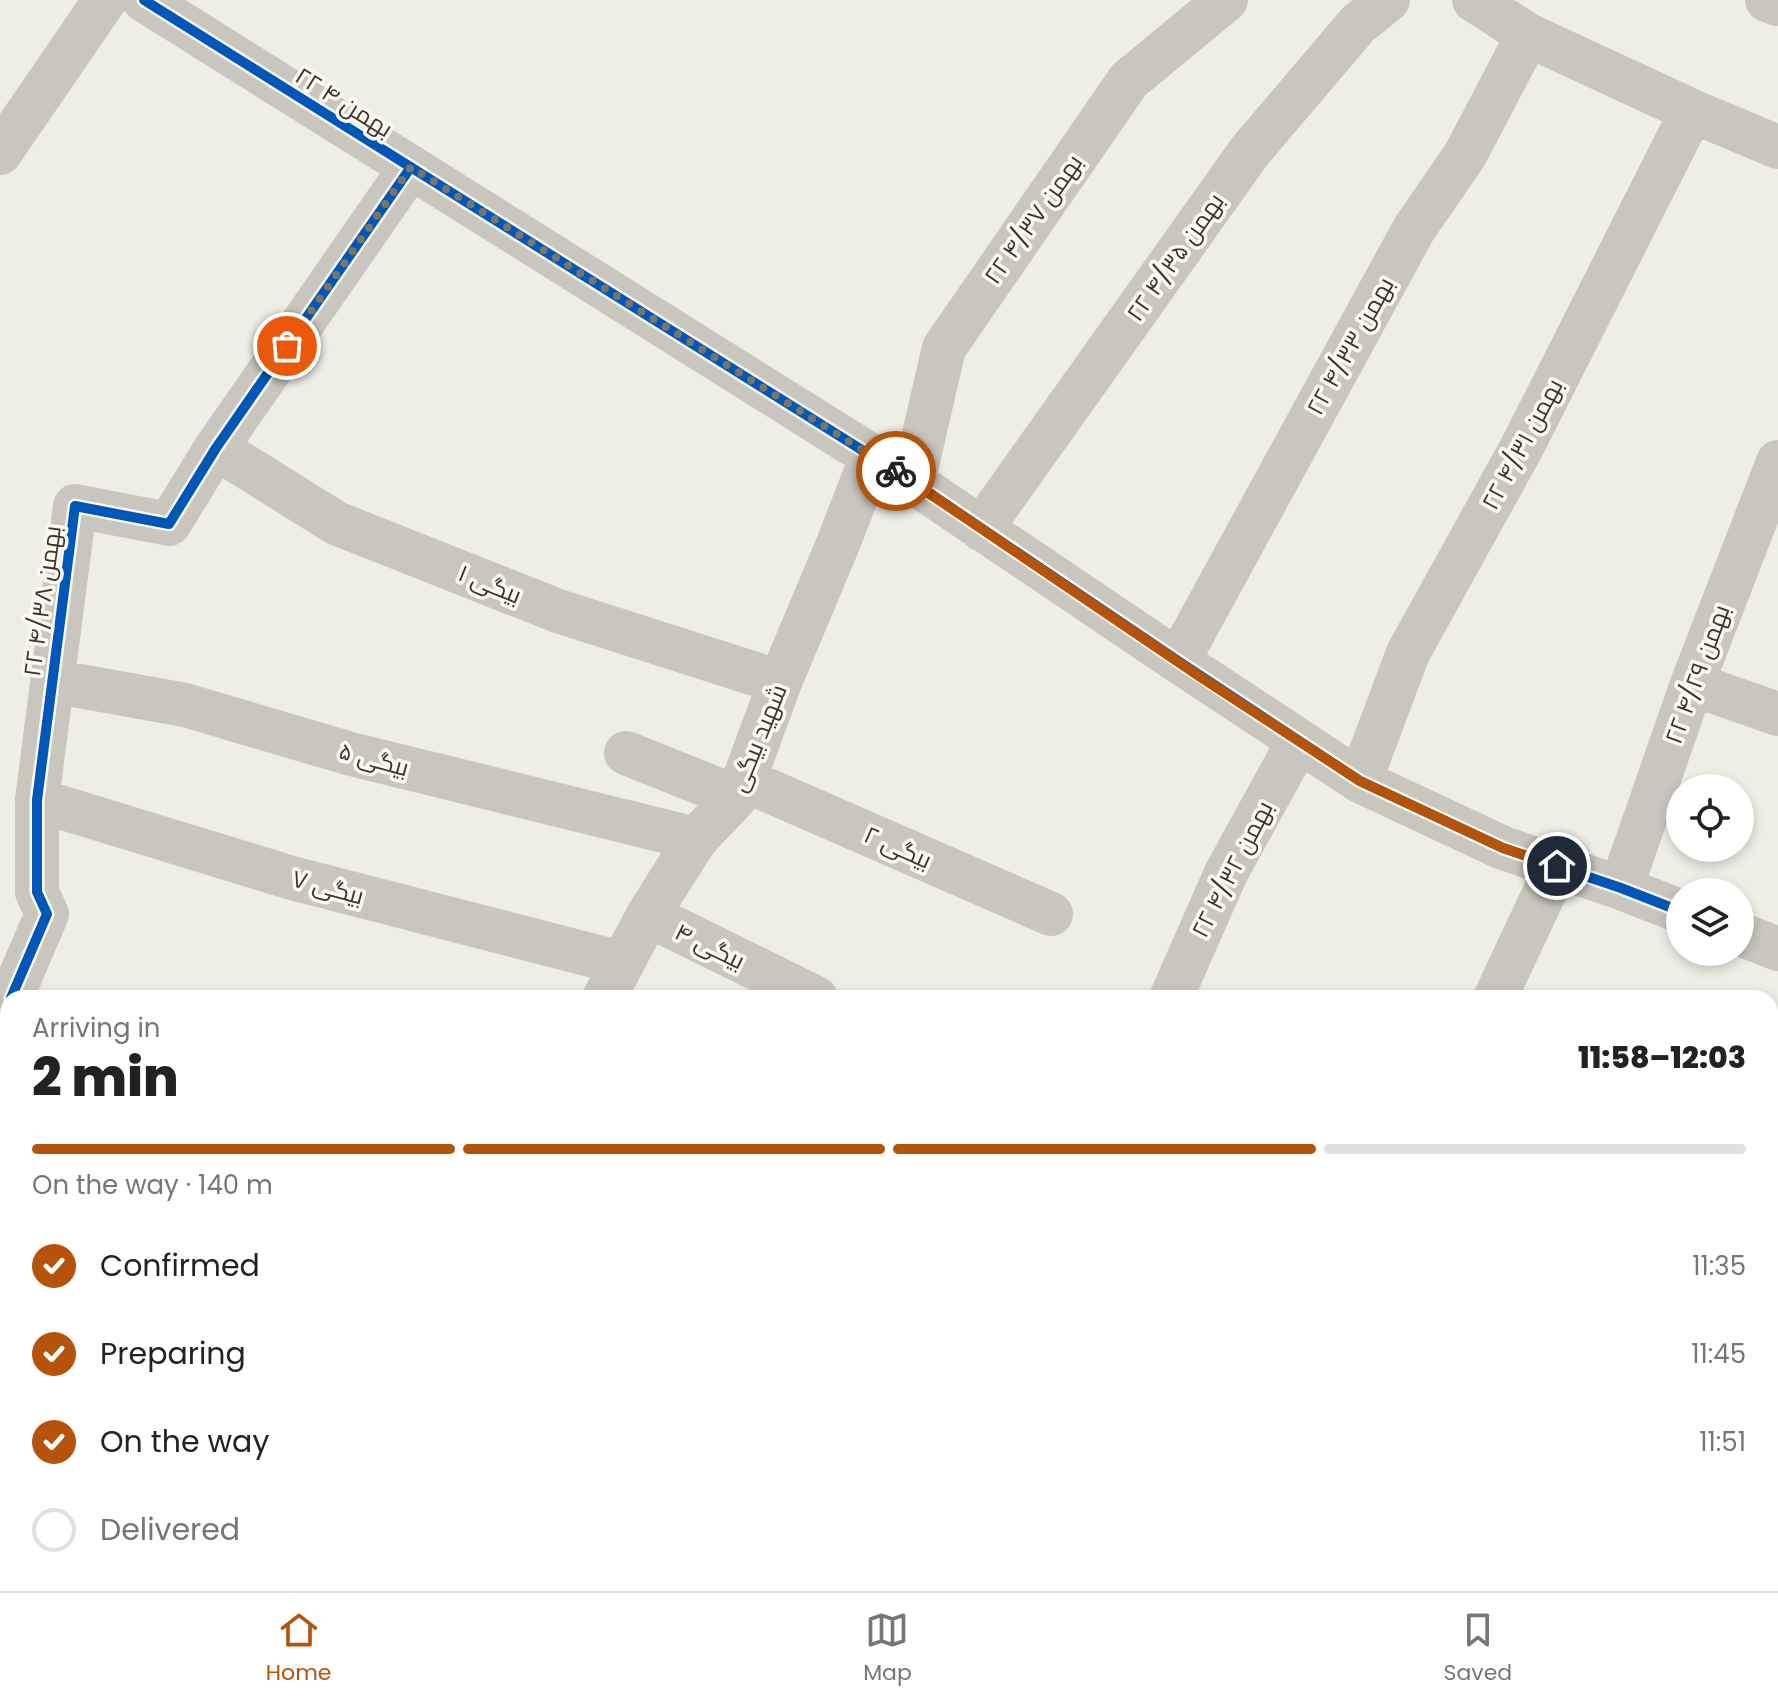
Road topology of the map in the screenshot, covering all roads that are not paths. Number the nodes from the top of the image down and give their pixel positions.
1 (105, 0) edge
2 (144, 0) edge
3 (1226, 0) edge
4 (1388, 0) edge
5 (1474, 0) edge
6 (1767, 0) edge
7 (1778, 4) edge
8 (1528, 35) junction
9 (1692, 111) junction
10 (1778, 147) edge
11 (0, 153) edge
12 (411, 167) junction
13 (216, 448) junction
14 (872, 456) junction
15 (1778, 462) edge
16 (913, 482) junction
17 (981, 529) junction
18 (1178, 661) junction
19 (52, 681) junction
20 (780, 682) junction
21 (1692, 684) junction
22 (1778, 714) edge
23 (1298, 742) junction
24 (626, 753) dead end
25 (1360, 781) junction
26 (740, 788) junction
27 (37, 800) junction
28 (696, 839) junction
29 (1557, 866) junction
30 (1621, 888) junction
31 (1666, 906) edge
32 (1051, 914) dead end
33 (648, 915) junction
34 (1754, 940) edge
35 (1778, 949) edge
36 (613, 980) edge
37 (14, 990) edge
38 (800, 990) edge
39 (1175, 990) edge
40 (1499, 990) edge

1 - 11 street
2 - 12 street, ۲۲ بهمن ۴
3 - 16 street, ۲۲ بهمن ۴/۳۷
4 - 17 street, ۲۲ بهمن ۴/۳۵
5 - 8 street
6 - 7 street
8 - 9 street
8 - 18 street, ۲۲ بهمن ۴/۳۳
9 - 10 street
9 - 25 street, ۲۲ بهمن ۴/۳۱
12 - 13 street, ۲۲ بهمن ۴/۳۸
12 - 14 street, ۲۲ بهمن ۴
13 - 19 street, ۲۲ بهمن ۴/۳۸
13 - 20 street, بیگی ۱
14 - 16 street, ۲۲ بهمن ۴
14 - 20 street, شهید بیگی
15 - 21 street, ۲۲ بهمن ۴/۲۹
16 - 17 street, ۲۲ بهمن ۴
17 - 18 street, ۲۲ بهمن ۴
18 - 23 street, ۲۲ بهمن ۴
19 - 27 street, ۲۲ بهمن ۴/۳۸
19 - 28 street, بیگی ۵
20 - 26 street, شهید بیگی
21 - 22 street
21 - 30 street, ۲۲ بهمن ۴/۲۹
23 - 25 street, ۲۲ بهمن ۴
23 - 39 street, ۲۲ بهمن ۴/۳۲
24 - 26 street, بیگی ۲
25 - 29 street, ۲۲ بهمن ۴
26 - 28 street, شهید بیگی
26 - 32 street, بیگی ۲
27 - 36 street, بیگی ۷
27 - 37 street, ۲۲ بهمن ۴/۳۸
28 - 33 street, شهید بیگی
29 - 30 street, ۲۲ بهمن ۴
29 - 40 street
30 - 31 street, ۲۲ بهمن ۴
33 - 36 street, شهید بیگی
33 - 38 street, بیگی ۴
34 - 35 street

